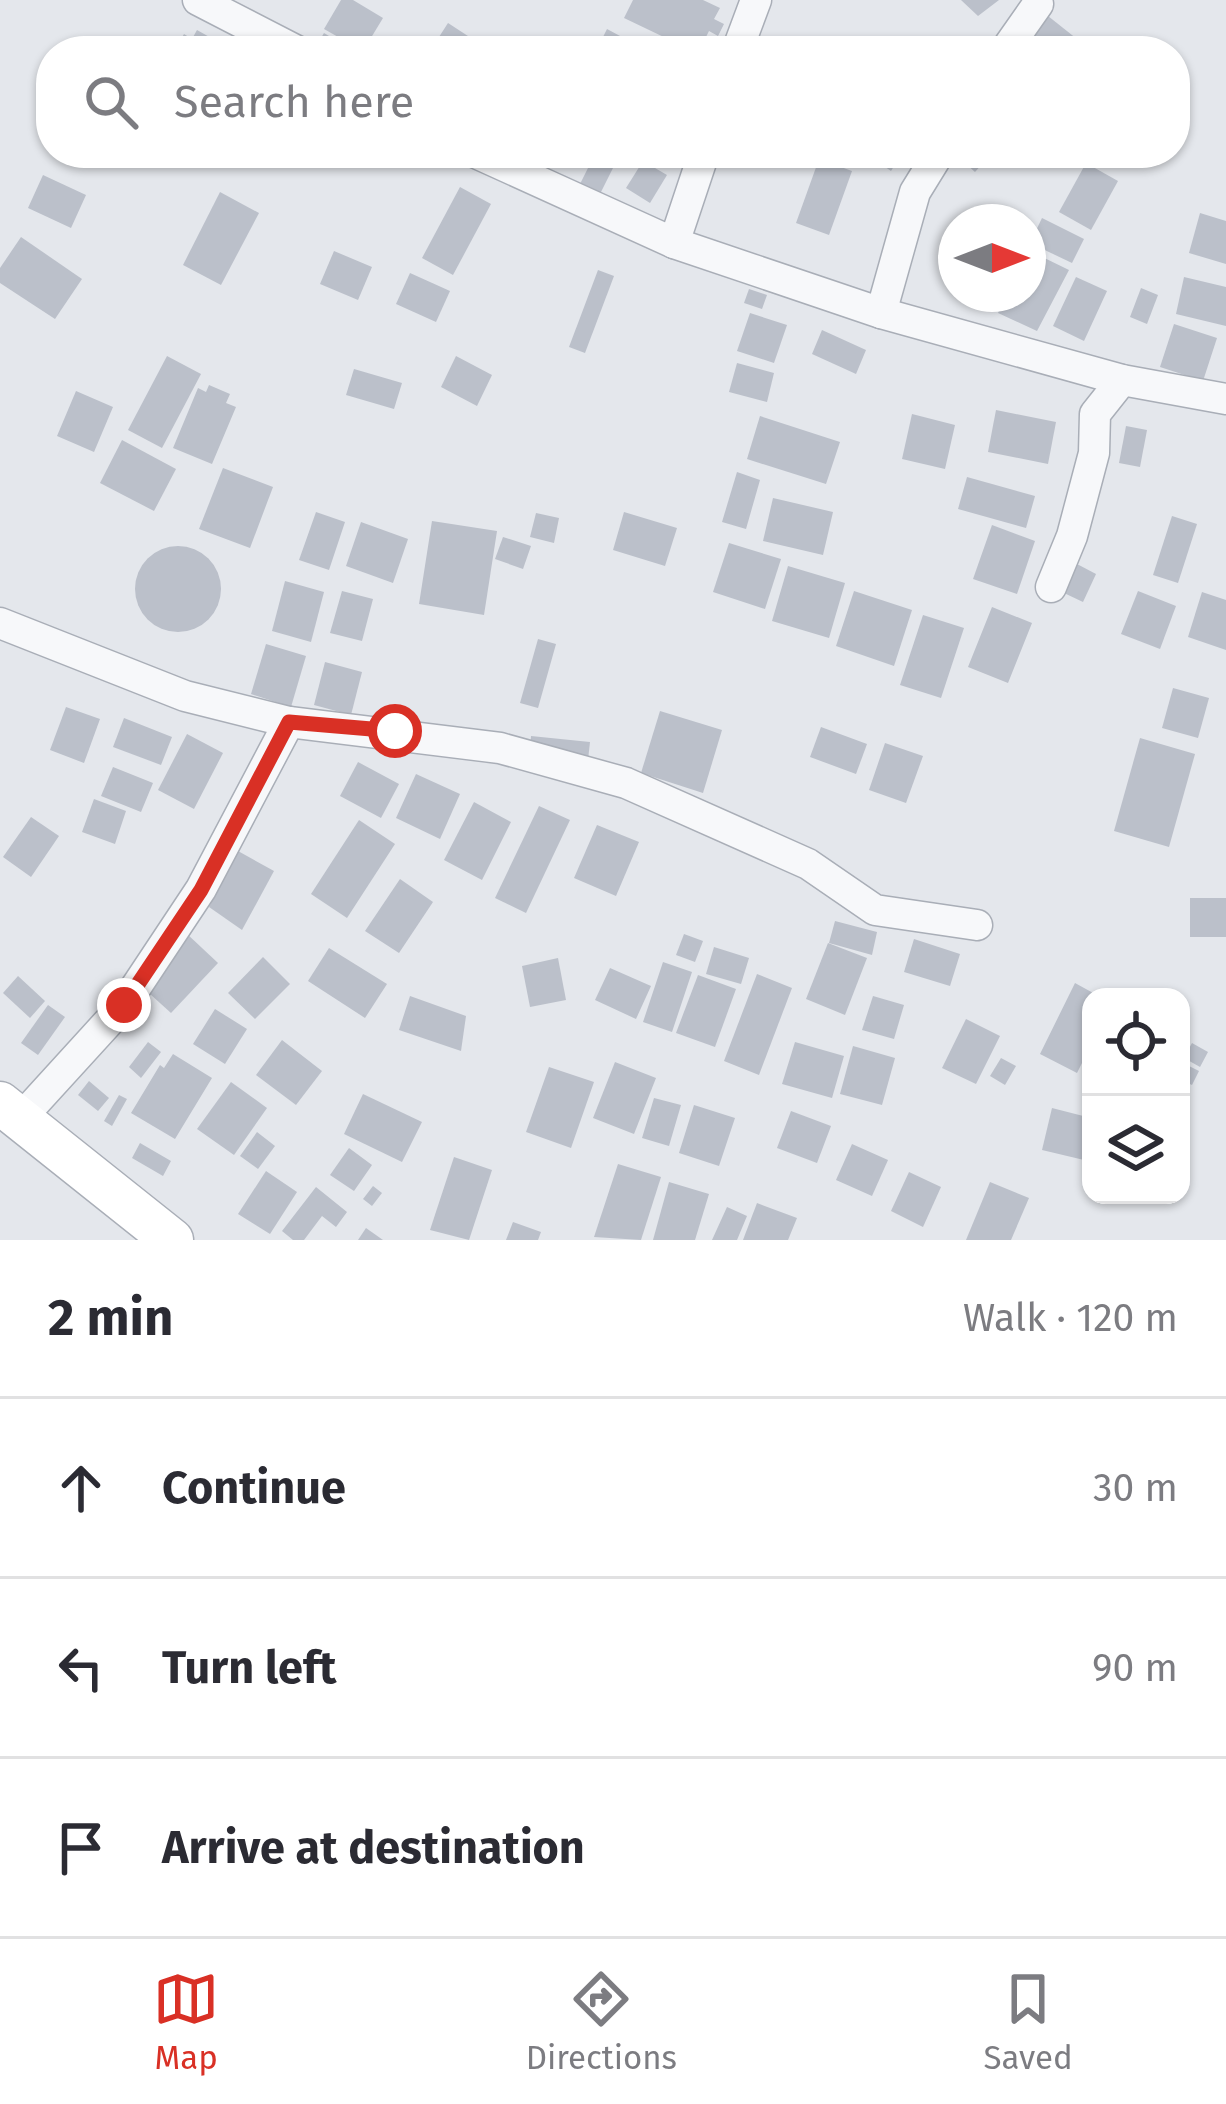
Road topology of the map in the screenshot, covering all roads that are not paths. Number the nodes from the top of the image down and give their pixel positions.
1 (197, 0) edge
2 (756, 0) edge
3 (1038, 4) dead end
4 (268, 36) edge
5 (743, 36) edge
6 (1016, 36) edge
7 (509, 168) edge
8 (699, 168) edge
9 (930, 168) edge
10 (674, 242) junction
11 (881, 313) junction
12 (1122, 380) junction
13 (1226, 399) edge
14 (1051, 587) dead end
15 (0, 623) edge
16 (289, 722) junction
17 (977, 925) dead end
18 (10, 1111) edge
19 (172, 1240) edge

1 - 4 street
2 - 5 street
3 - 6 street
7 - 10 street
8 - 10 street
9 - 11 street
10 - 11 street
11 - 12 street
12 - 13 street
12 - 14 street
15 - 16 street
16 - 17 street
16 - 18 street
18 - 19 street

